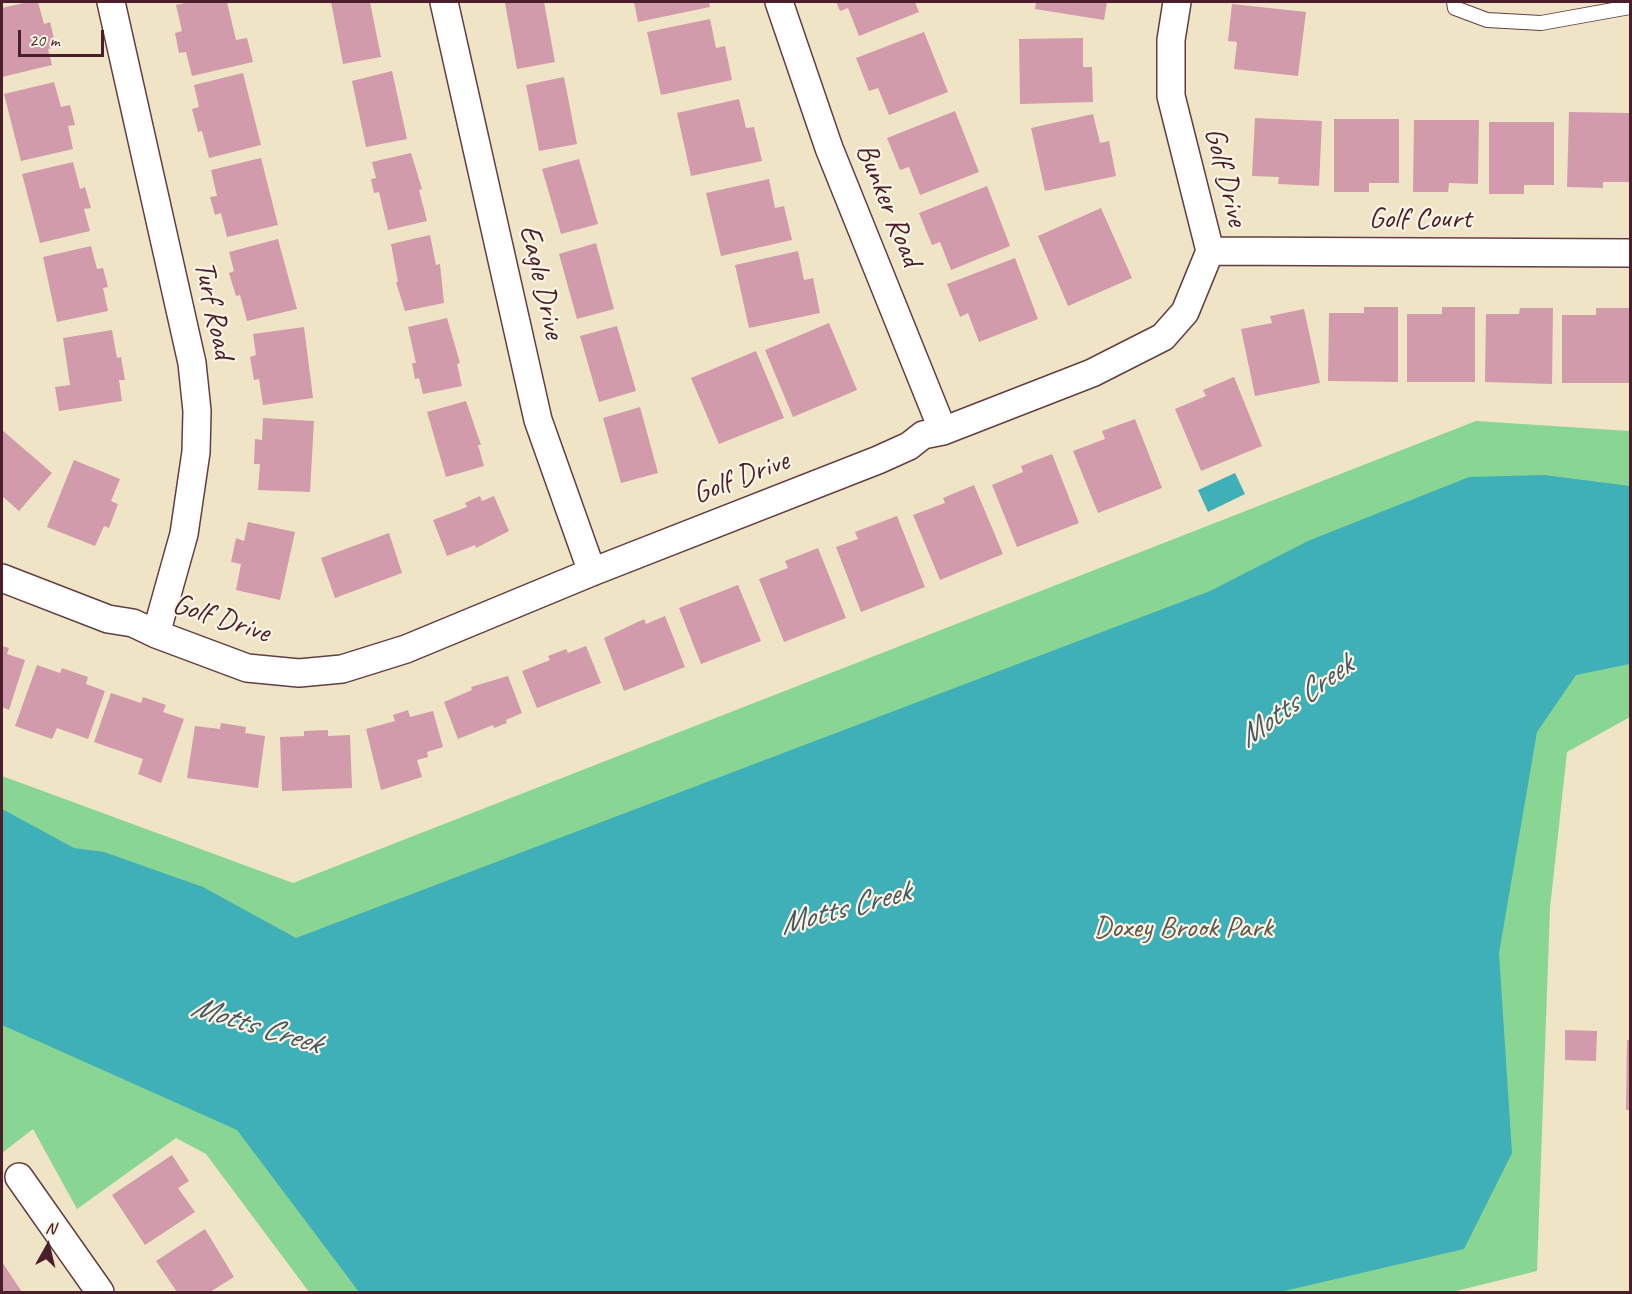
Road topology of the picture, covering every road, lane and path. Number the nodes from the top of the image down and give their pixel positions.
1 (111, 2) edge
2 (444, 2) edge
3 (779, 2) edge
4 (1177, 2) edge
5 (1454, 2) edge
6 (1630, 7) edge
7 (1209, 251) junction
8 (1630, 253) edge
9 (943, 430) junction
10 (592, 572) junction
11 (2, 578) edge
12 (156, 634) junction
13 (19, 1177) dead end
14 (100, 1293) edge

1 - 12 street, Turf Road
2 - 10 street, Eagle Drive
3 - 9 street, Bunker Road
4 - 7 street, Golf Drive
5 - 6 lane
7 - 8 street, Golf Court
7 - 9 street, Golf Drive
9 - 10 street, Golf Drive
10 - 12 street, Golf Drive
11 - 12 street, Golf Drive
13 - 14 street

